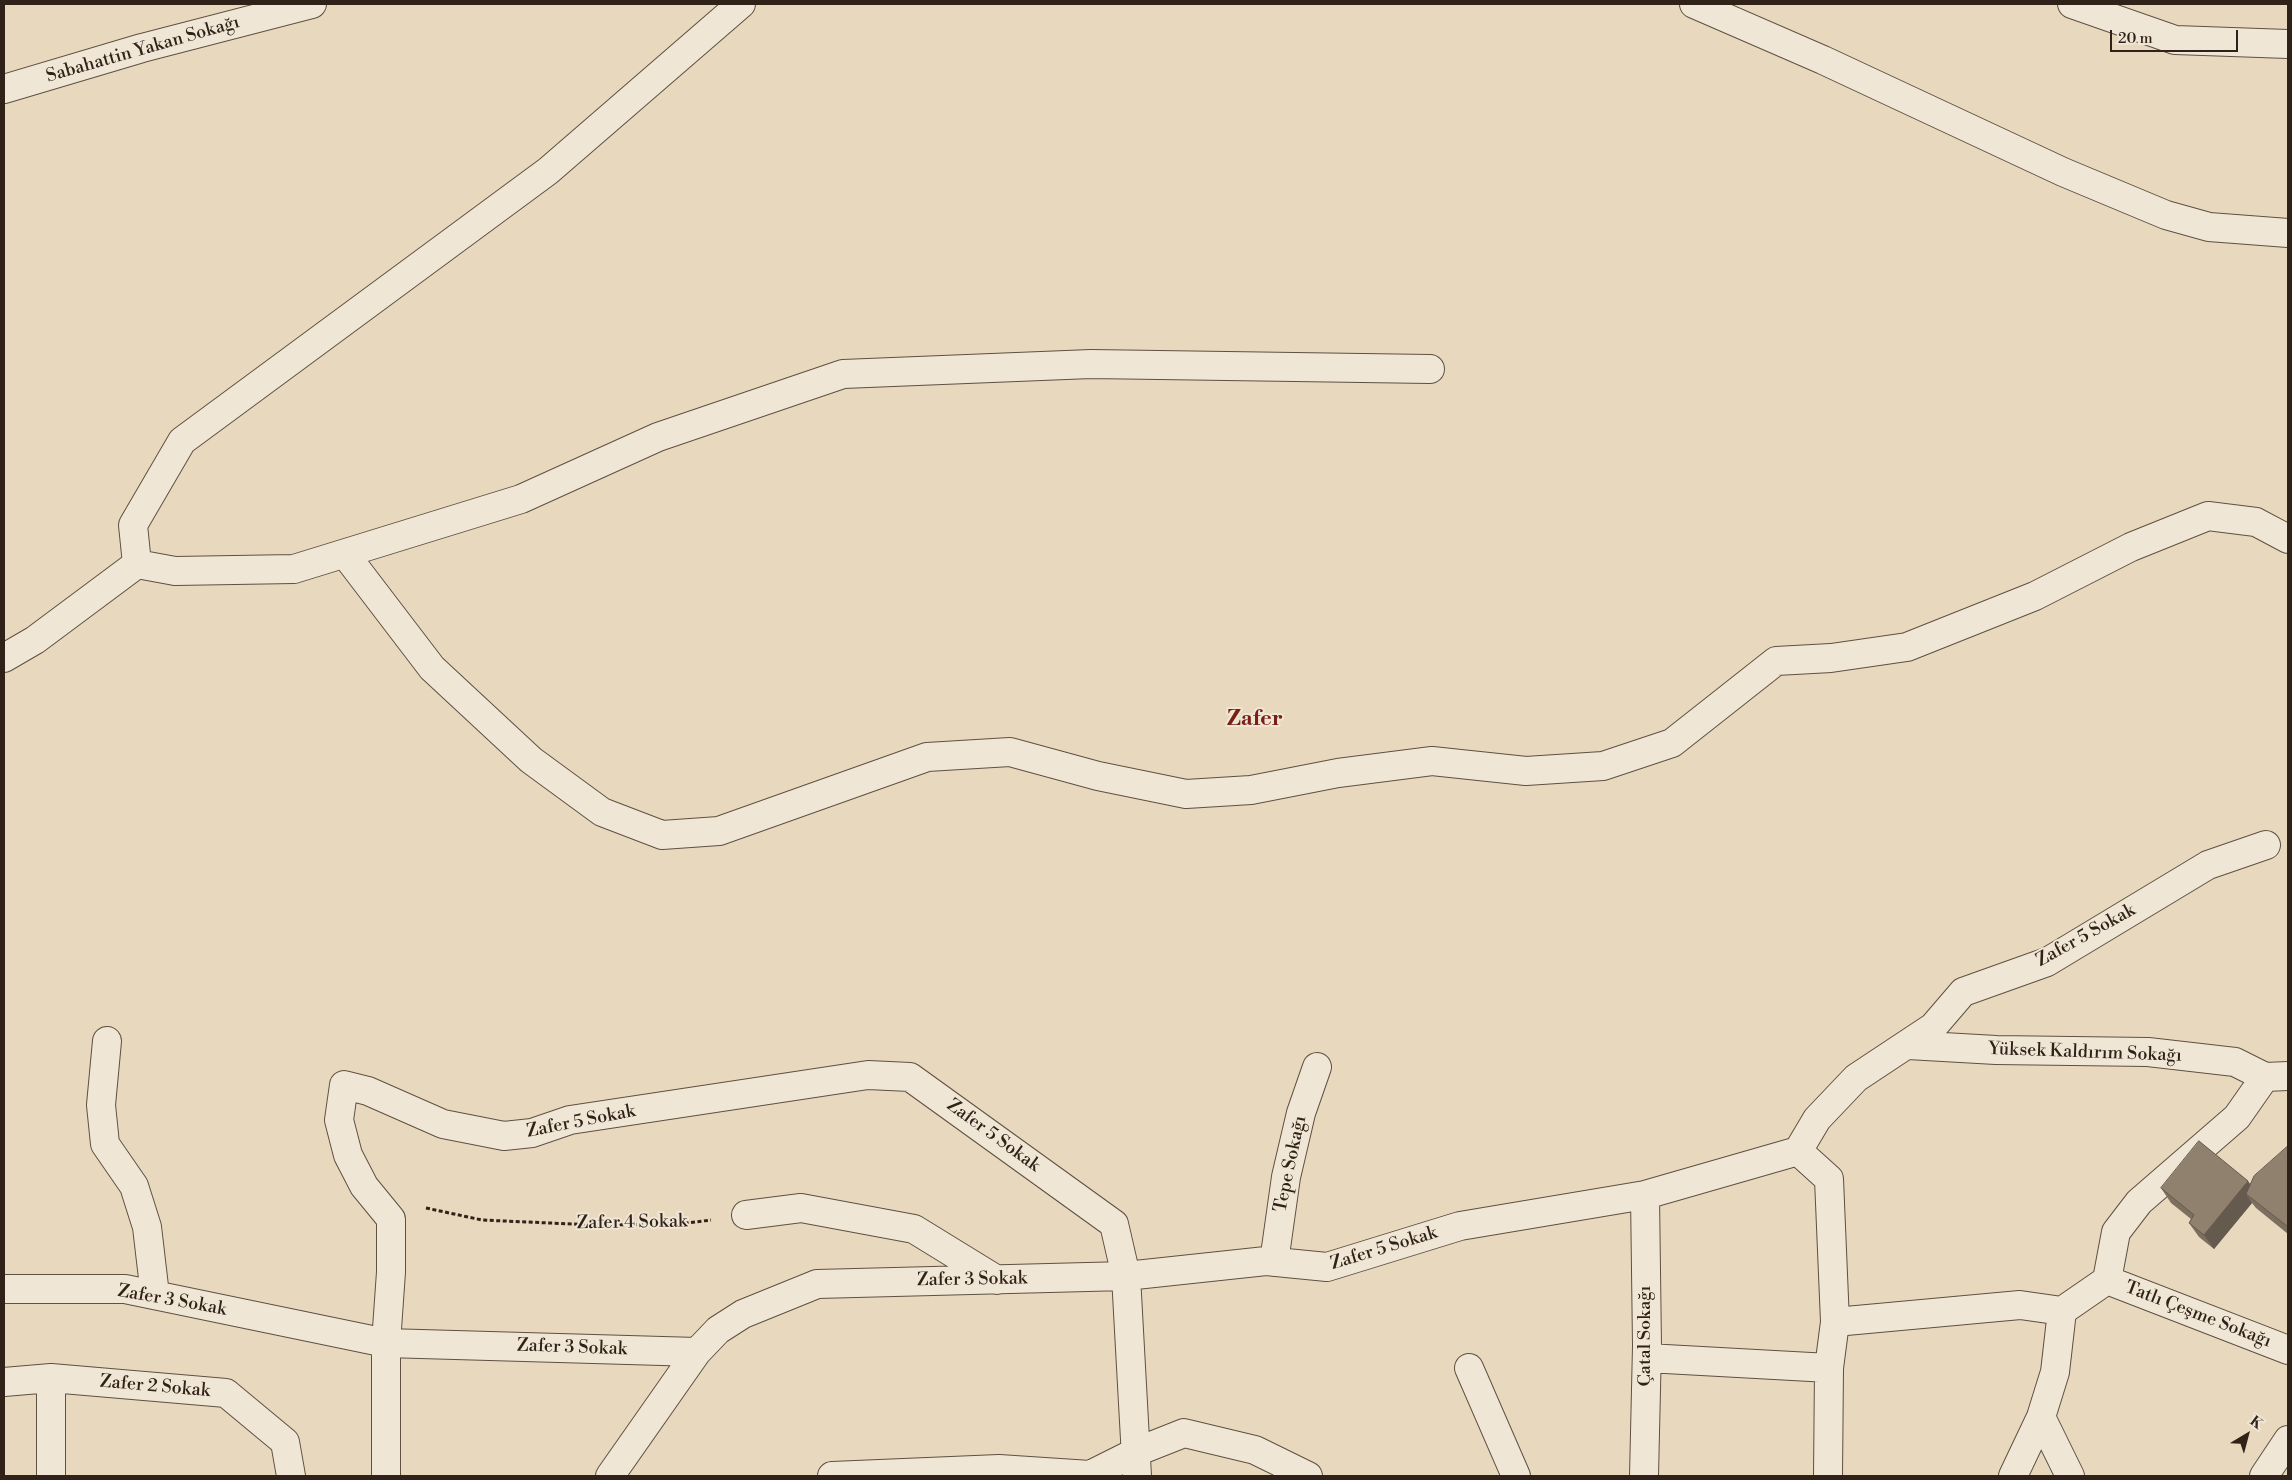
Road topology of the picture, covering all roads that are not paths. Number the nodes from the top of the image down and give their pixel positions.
1 (312, 4) edge
2 (740, 4) edge
3 (1694, 4) edge
4 (2072, 4) edge
5 (2288, 44) edge
6 (4, 89) edge
7 (2288, 233) edge
8 (1430, 369) dead end
9 (2288, 539) edge
10 (345, 554) junction
11 (137, 564) junction
12 (4, 658) edge
13 (2266, 845) dead end
14 (107, 1041) dead end
15 (1908, 1045) junction
16 (1317, 1067) dead end
17 (2277, 1076) edge
18 (1798, 1150) junction
19 (1645, 1195) junction
20 (746, 1215) road end
21 (1274, 1262) junction
22 (1126, 1276) junction
23 (997, 1280) junction
24 (2107, 1280) junction
25 (4, 1290) edge
26 (155, 1295) junction
27 (2062, 1311) junction
28 (1835, 1322) junction
29 (386, 1342) junction
30 (2288, 1350) edge
31 (697, 1352) junction
32 (1647, 1358) junction
33 (1469, 1368) dead end
34 (1829, 1368) junction
35 (51, 1378) junction
36 (4, 1382) edge
37 (2040, 1417) junction
38 (2288, 1440) edge
39 (1137, 1464) edge
40 (51, 1476) edge
41 (291, 1476) edge
42 (386, 1476) edge
43 (610, 1476) edge
44 (832, 1476) edge
45 (1308, 1476) edge
46 (1516, 1476) edge
47 (1644, 1476) edge
48 (1828, 1476) edge
49 (2013, 1476) edge
50 (2070, 1476) edge
51 (2264, 1476) edge

1 - 6 street, Sabahattin Yakan Sokağı
2 - 11 street
3 - 7 street
4 - 5 street
8 - 10 street
9 - 10 street
10 - 11 street
11 - 12 street
13 - 15 street, Zafer 5 Sokak
14 - 26 street
15 - 17 street, Yüksek Kaldırım Sokağı
15 - 18 street, Zafer 5 Sokak
16 - 21 street, Tepe Sokağı
17 - 24 street
18 - 19 street, Zafer 5 Sokak
18 - 28 street
19 - 21 street, Zafer 5 Sokak
19 - 32 street, Çatal Sokağı
20 - 23 street
21 - 22 street, Zafer 5 Sokak
22 - 23 street, Zafer 3 Sokak
22 - 29 street, Zafer 5 Sokak
22 - 39 street
23 - 31 street, Zafer 3 Sokak
24 - 27 street
24 - 30 street, Tatlı Çeşme Sokağı
25 - 26 street, Zafer 3 Sokak
26 - 29 street, Zafer 3 Sokak
27 - 28 street
27 - 37 street
28 - 34 street
29 - 31 street, Zafer 3 Sokak
29 - 42 street
31 - 43 street
32 - 34 street
32 - 47 street, Çatal Sokağı
33 - 46 street
34 - 48 street
35 - 36 street, Zafer 2 Sokak
35 - 40 street
35 - 41 street, Zafer 2 Sokak
37 - 49 street
37 - 50 street
38 - 51 street
39 - 44 street
39 - 45 street

